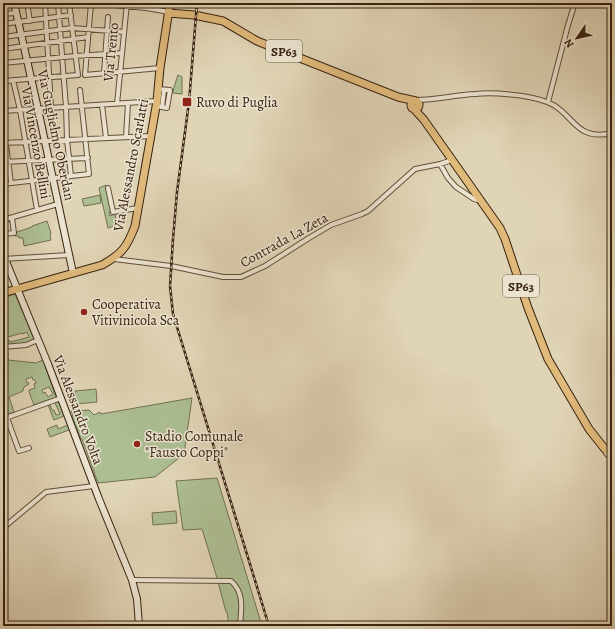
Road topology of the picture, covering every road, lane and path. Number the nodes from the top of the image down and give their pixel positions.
1 (14, 3) edge
2 (27, 3) edge
3 (45, 3) edge
4 (58, 3) edge
5 (69, 3) edge
6 (92, 3) edge
7 (146, 3) edge
8 (170, 3) edge
9 (575, 3) edge
10 (103, 4) edge
11 (126, 5) edge
12 (146, 8) junction
13 (15, 13) junction
14 (168, 13) junction
15 (3, 14) edge
16 (71, 15) junction
17 (59, 17) junction
18 (108, 17) dead end
19 (46, 18) junction
20 (30, 21) junction
21 (17, 22) junction
22 (3, 24) edge
23 (72, 28) junction
24 (60, 30) junction
25 (89, 30) junction
26 (46, 31) junction
27 (107, 31) junction
28 (124, 32) junction
29 (20, 34) junction
30 (3, 37) edge
31 (88, 37) junction
32 (74, 39) junction
33 (60, 40) junction
34 (47, 42) junction
35 (23, 46) junction
36 (3, 49) edge
37 (105, 54) junction
38 (122, 54) junction
39 (88, 55) junction
40 (75, 56) junction
41 (62, 57) junction
42 (48, 58) junction
43 (27, 61) junction
44 (3, 63) edge
45 (160, 68) junction
46 (120, 71) junction
47 (104, 73) junction
48 (63, 76) junction
49 (49, 77) junction
50 (31, 79) junction
51 (14, 80) junction
52 (3, 81) edge
53 (80, 90) dead end
54 (161, 90) junction
55 (548, 102) junction
56 (128, 103) junction
57 (117, 104) junction
58 (102, 105) junction
59 (158, 105) junction
60 (415, 105) junction
61 (81, 106) junction
62 (66, 107) junction
63 (51, 108) junction
64 (38, 109) junction
65 (20, 110) junction
66 (3, 111) edge
67 (3, 122) edge
68 (612, 133) edge
69 (151, 136) junction
70 (126, 137) junction
71 (106, 138) junction
72 (86, 139) junction
73 (67, 140) junction
74 (45, 141) junction
75 (25, 142) junction
76 (4, 143) edge
77 (88, 158) junction
78 (69, 159) junction
79 (49, 160) junction
80 (452, 160) junction
81 (28, 161) junction
82 (3, 162) edge
83 (8, 162) junction
84 (440, 164) junction
85 (71, 176) junction
86 (53, 179) junction
87 (31, 180) junction
88 (11, 183) junction
89 (3, 184) edge
90 (108, 188) dead end
91 (480, 199) junction
92 (58, 204) junction
93 (138, 208) junction
94 (37, 210) junction
95 (12, 218) junction
96 (3, 220) edge
97 (3, 234) edge
98 (69, 255) junction
99 (4, 257) edge
100 (114, 259) junction
101 (73, 273) junction
102 (17, 289) junction
103 (3, 293) edge
104 (38, 340) junction
105 (3, 348) edge
106 (61, 398) junction
107 (5, 418) edge
108 (29, 448) dead end
109 (604, 448) junction
110 (612, 455) edge
111 (612, 460) edge
112 (94, 486) junction
113 (3, 528) edge
114 (132, 580) junction
115 (139, 626) edge
116 (240, 626) edge

1 - 13 street, Via Guglielmo Oberdan
2 - 20 street
3 - 19 street
4 - 17 street
5 - 16 street
6 - 10 street
6 - 25 street
7 - 12 street
8 - 14 main road, Via Alessandro Scarlatti
9 - 55 street
10 - 11 street
11 - 12 street
11 - 28 street, Via Trento
12 - 14 street
13 - 15 street
13 - 21 street, Via Guglielmo Oberdan
14 - 45 main road, Via Alessandro Scarlatti
14 - 60 main road, SP63
16 - 17 street
16 - 23 street
17 - 19 street
17 - 24 street
18 - 27 street
19 - 20 street
19 - 26 street
20 - 21 street
21 - 22 street
21 - 29 street, Via Guglielmo Oberdan
23 - 24 street
23 - 25 street
23 - 32 street
24 - 26 street
24 - 33 street
25 - 27 street
25 - 31 street
26 - 29 street
26 - 34 street
27 - 28 street
27 - 37 street
28 - 38 street, Via Trento
29 - 30 street
29 - 35 street, Via Guglielmo Oberdan
31 - 32 street
31 - 39 street
32 - 33 street
32 - 40 street
33 - 34 street
33 - 41 street
34 - 35 street
34 - 42 street
35 - 36 street
35 - 43 street, Via Guglielmo Oberdan
37 - 38 street
37 - 39 street
37 - 47 street
38 - 46 street, Via Trento
39 - 40 street
39 - 47 street
40 - 41 street
40 - 48 street
41 - 42 street
41 - 48 street
42 - 43 street
42 - 49 street
43 - 44 street
43 - 50 street, Via Guglielmo Oberdan
45 - 46 street
45 - 54 main road, Via Alessandro Scarlatti
46 - 47 street
46 - 57 street, Via Trento
48 - 49 street
48 - 62 street
49 - 50 street
49 - 63 street
50 - 51 street
50 - 64 street, Via Guglielmo Oberdan
51 - 52 street
51 - 65 street, Via Vincenzo Bellini
53 - 61 street
54 - 59 main road, Via Alessandro Scarlatti
54 - 59 street
55 - 60 street
55 - 68 street
56 - 57 street
56 - 59 street
56 - 70 street
57 - 58 street
58 - 61 street
58 - 71 street
59 - 69 main road, Via Alessandro Scarlatti
60 - 80 main road, SP63
61 - 62 street
61 - 72 street
62 - 63 street
62 - 73 street
63 - 64 street
64 - 65 street
64 - 74 street, Via Guglielmo Oberdan
65 - 66 street
65 - 75 street, Via Vincenzo Bellini
67 - 76 street
69 - 70 street
69 - 93 main road, Via Alessandro Scarlatti
70 - 71 street
71 - 72 street
72 - 73 street
72 - 77 street
73 - 74 street
73 - 78 street
74 - 75 street
74 - 79 street, Via Guglielmo Oberdan
75 - 76 street
75 - 81 street, Via Vincenzo Bellini
76 - 83 street
77 - 78 street
77 - 85 street
78 - 79 street
78 - 85 street
79 - 81 street
79 - 86 street, Via Guglielmo Oberdan
80 - 84 street, Contrada La Zeta
80 - 91 main road, SP63
81 - 83 street
81 - 87 street, Via Vincenzo Bellini
82 - 83 street
83 - 88 street
84 - 91 street
84 - 100 street, Contrada La Zeta
85 - 86 street
86 - 87 street
86 - 92 street, Via Guglielmo Oberdan
87 - 88 street
87 - 94 street, Via Vincenzo Bellini
88 - 89 street
90 - 93 street
91 - 109 main road, SP63
92 - 94 street
92 - 98 street, Via Guglielmo Oberdan
93 - 100 main road, Via Alessandro Scarlatti
94 - 95 street
95 - 96 street
95 - 97 street
98 - 99 street
98 - 101 street, Via Guglielmo Oberdan
99 - 102 street, Via Alessandro Volta
100 - 101 main road, Via Alessandro Scarlatti
101 - 102 main road, Via Alessandro Scarlatti
102 - 103 main road, Via Alessandro Scarlatti
102 - 104 street, Via Alessandro Volta
104 - 105 street
104 - 106 street, Via Alessandro Volta
106 - 107 street
106 - 112 street, Via Alessandro Volta
107 - 108 street
109 - 110 main road, SP63
109 - 111 street
112 - 113 street
112 - 114 street, Via Alessandro Volta
114 - 115 street, Via Alessandro Volta
114 - 116 street

